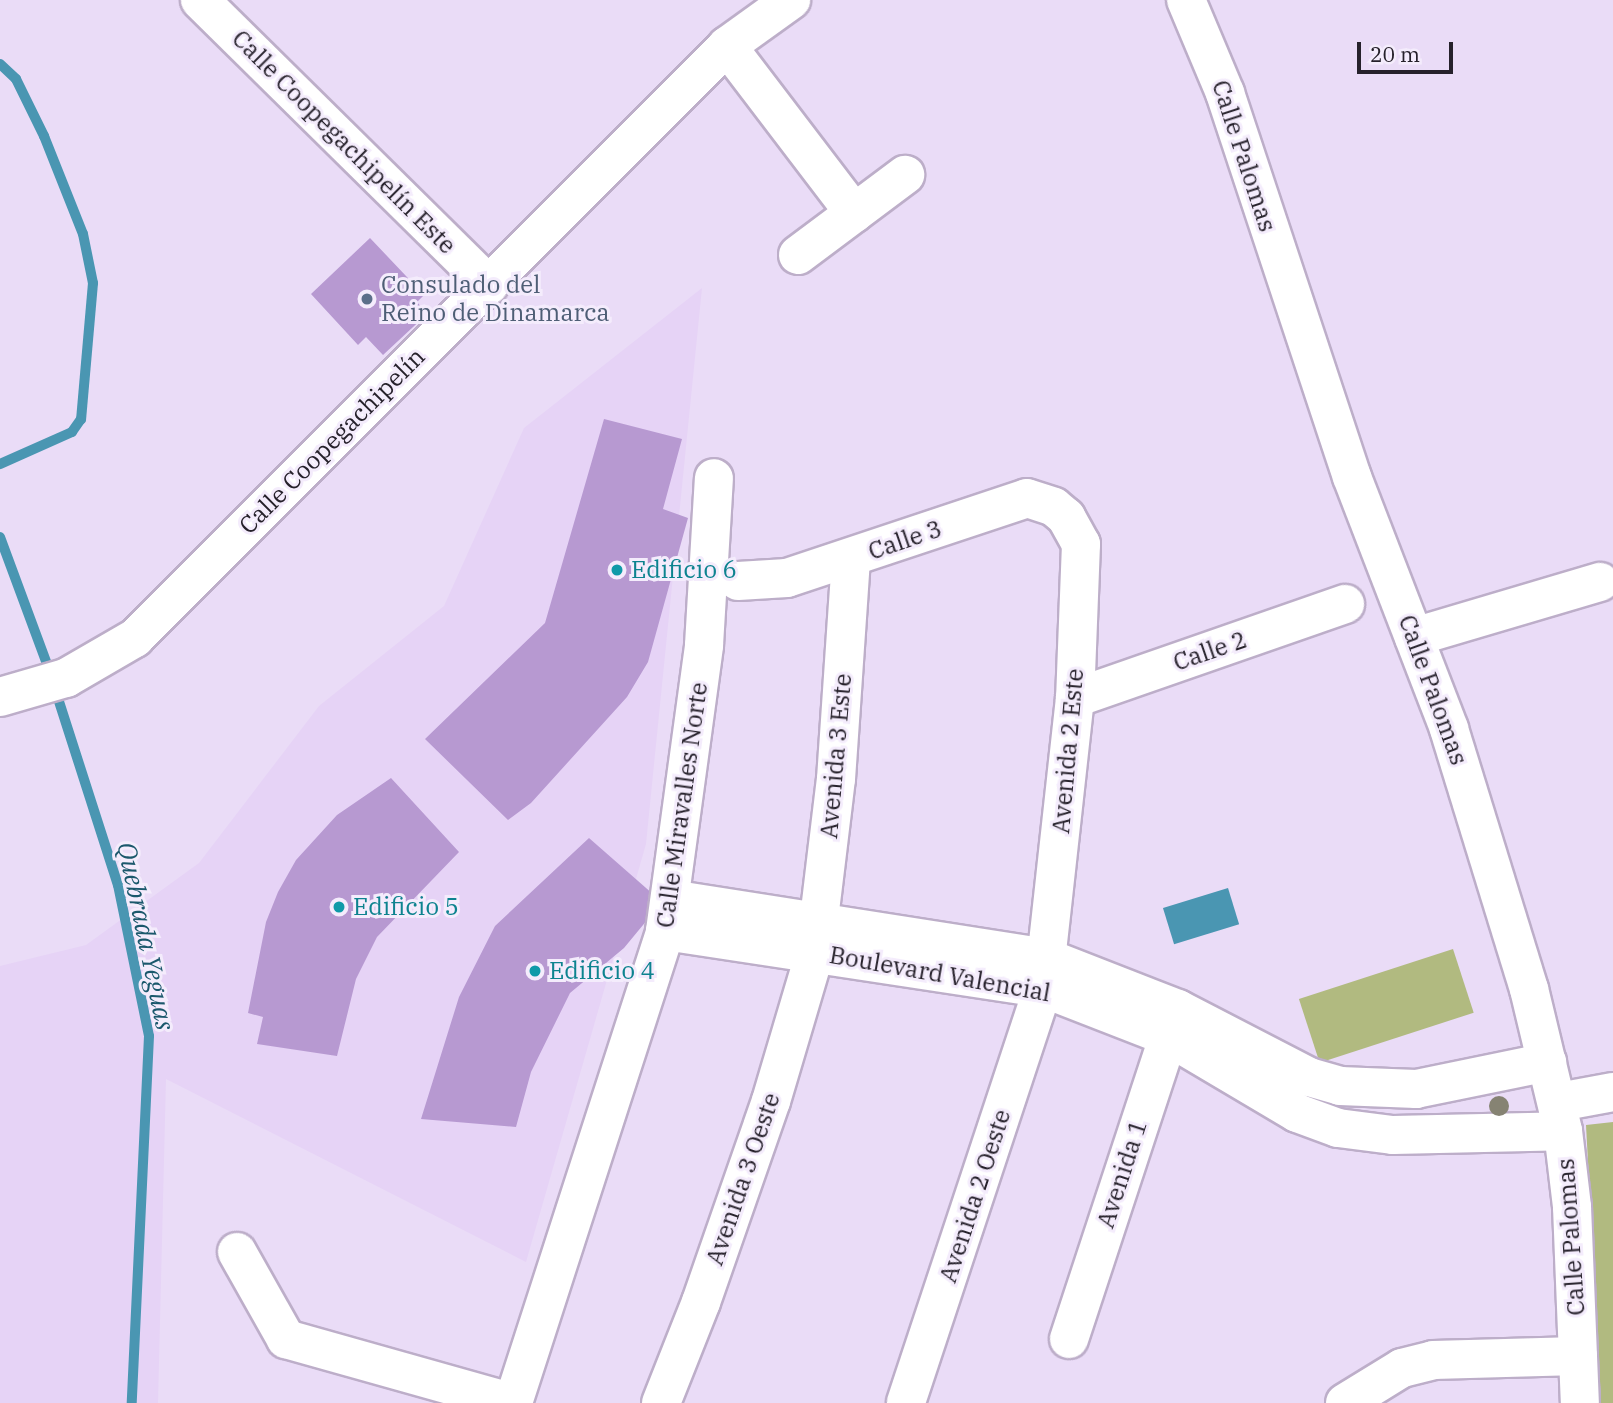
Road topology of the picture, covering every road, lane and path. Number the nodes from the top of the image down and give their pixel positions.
1 (200, 0) edge
2 (791, 0) edge
3 (1186, 0) edge
4 (727, 46) junction
5 (905, 175) dead end
6 (855, 213) junction
7 (798, 255) dead end
8 (489, 285) junction
9 (714, 478) dead end
10 (1066, 516) joint
11 (851, 559) junction
12 (738, 582) dead end
13 (1600, 582) dead end
14 (1345, 604) dead end
15 (1414, 637) junction
16 (0, 697) edge
17 (1075, 698) junction
18 (668, 915) junction
19 (818, 937) junction
20 (1045, 973) junction
21 (1172, 1023) junction
22 (1547, 1062) junction
23 (1613, 1092) edge
24 (1561, 1116) junction
25 (237, 1252) dead end
26 (1069, 1339) dead end
27 (1578, 1356) junction
28 (513, 1403) edge
29 (661, 1403) edge
30 (905, 1403) edge
31 (1345, 1403) edge
32 (1580, 1403) edge

1 - 8 street, Calle Coopegachipelín Este
2 - 4 street, Calle Coopegachipelín
3 - 15 street, Calle Palomas
4 - 6 street
4 - 8 street, Calle Coopegachipelín
5 - 6 street
6 - 7 street
8 - 16 street, Calle Coopegachipelín
9 - 18 street, Calle Miravalles Norte
10 - 11 street, Calle 3
10 - 17 street, Avenida 2 Este
11 - 12 street, Calle 3
11 - 19 street, Avenida 3 Este
13 - 15 street
14 - 17 street, Calle 2
15 - 22 street, Calle Palomas
17 - 20 street, Avenida 2 Este
18 - 19 street, Boulevard Valencial
18 - 28 street, Calle Miravalles Norte
19 - 20 street, Boulevard Valencial
19 - 29 street, Avenida 3 Oeste
20 - 21 street, Boulevard Valencial
20 - 30 street, Avenida 2 Oeste
21 - 22 street, Boulevard Valencial
21 - 24 street, Boulevard Valencial
21 - 26 street, Avenida 1
22 - 24 street, Calle Palomas
23 - 24 street, Boulevard Valencial
24 - 27 street, Calle Palomas
25 - 28 street
27 - 31 street
27 - 32 street, Calle Palomas

